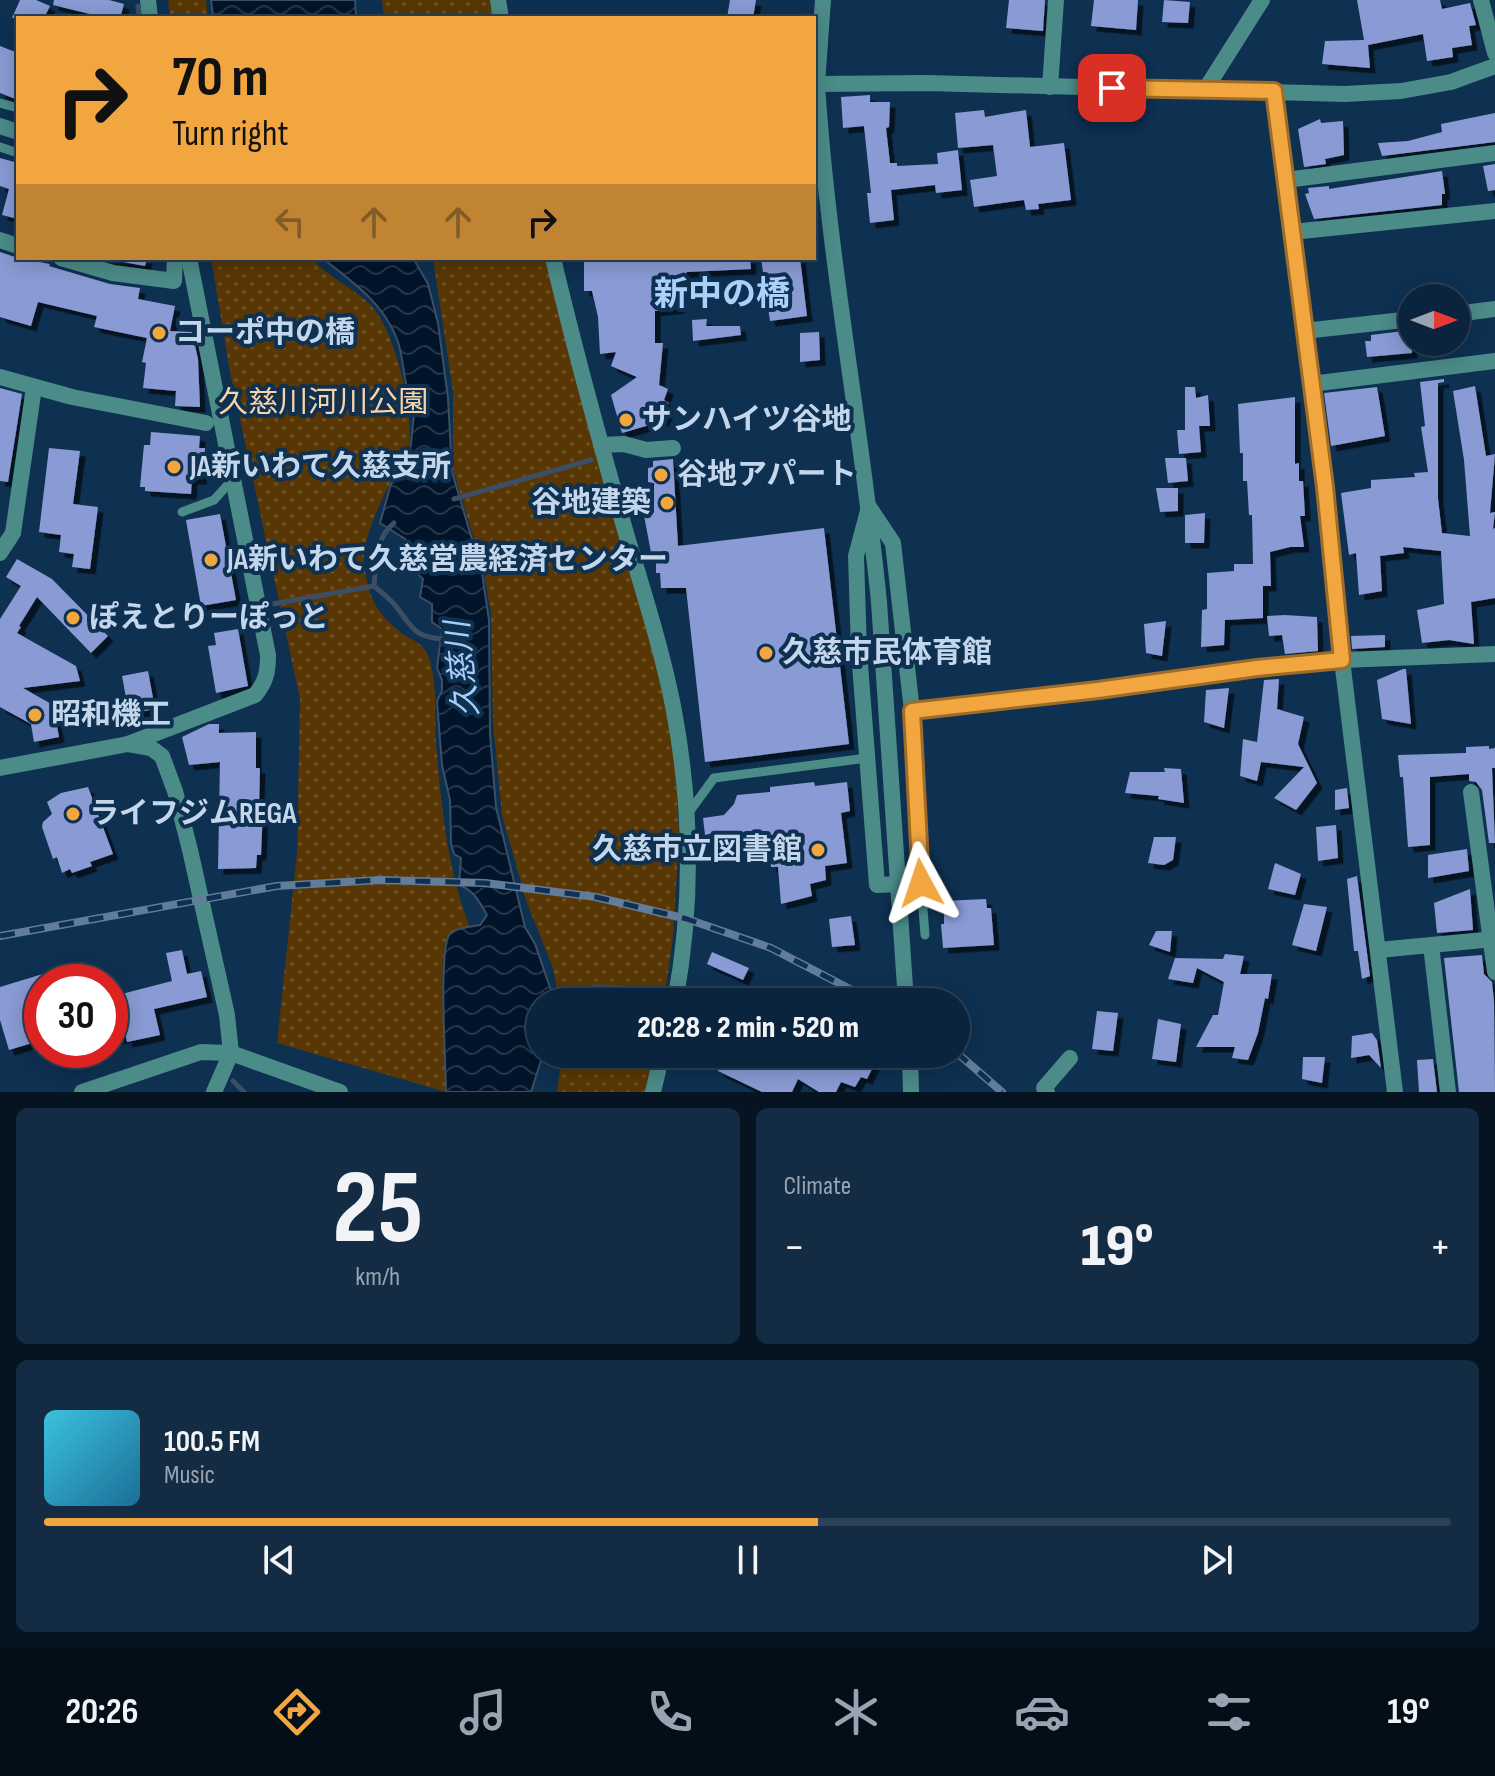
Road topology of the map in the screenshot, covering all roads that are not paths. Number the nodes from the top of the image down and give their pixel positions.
1 (823, 0) edge
2 (1056, 0) edge
3 (1262, 0) edge
4 (1481, 0) edge
5 (1495, 53) edge
6 (1495, 66) edge
7 (816, 84) edge
8 (1050, 87) junction
9 (1205, 90) junction
10 (1274, 91) junction
11 (1495, 153) edge
12 (1286, 180) junction
13 (1495, 211) edge
14 (1292, 232) junction
15 (68, 260) edge
16 (175, 260) edge
17 (189, 260) edge
18 (553, 260) edge
19 (1495, 309) edge
20 (1470, 312) edge
21 (1398, 321) edge
22 (1304, 331) junction
23 (1495, 361) edge
24 (0, 377) edge
25 (1311, 384) junction
26 (34, 387) junction
27 (206, 423) dead end
28 (601, 445) junction
29 (673, 448) dead end
30 (233, 479) junction
31 (869, 507) junction
32 (182, 512) dead end
33 (1, 548) edge
34 (1495, 654) edge
35 (1342, 660) junction
36 (912, 711) junction
37 (128, 744) junction
38 (867, 758) junction
39 (0, 768) edge
40 (1471, 792) dead end
41 (687, 815) junction
42 (921, 883) junction
43 (925, 935) dead end
44 (1492, 939) edge
45 (1431, 945) junction
46 (1378, 950) junction
47 (1495, 972) edge
48 (677, 988) edge
49 (905, 988) edge
50 (238, 1055) junction
51 (1070, 1058) dead end
52 (659, 1068) edge
53 (910, 1068) edge
54 (82, 1092) edge
55 (214, 1092) edge
56 (340, 1092) edge
57 (653, 1092) edge
58 (911, 1092) edge
59 (1047, 1092) edge
60 (1395, 1092) edge
61 (1448, 1092) edge

1 - 7 street
2 - 8 street
3 - 9 street
4 - 5 street
6 - 10 street
7 - 8 street
7 - 31 street
8 - 9 street
9 - 10 street
10 - 12 street
11 - 12 street
12 - 14 street
13 - 14 street
14 - 22 street
15 - 16 street
17 - 30 street
18 - 28 street
19 - 20 street
21 - 22 street
22 - 25 street
23 - 25 street
24 - 26 street
25 - 35 street
26 - 27 street
26 - 33 street
28 - 29 street
28 - 41 street
30 - 32 lane
30 - 37 street
31 - 36 street
31 - 38 street
31 - 49 street, bridge
34 - 35 street
35 - 36 street
35 - 46 street
36 - 42 street
37 - 39 street
37 - 50 street
38 - 41 lane
38 - 42 street
40 - 44 street
41 - 48 street
42 - 43 lane
44 - 45 street
44 - 47 street
45 - 46 street
45 - 61 street
46 - 60 street
50 - 54 street
50 - 55 street
50 - 56 street
51 - 59 street
52 - 57 street
53 - 58 street

